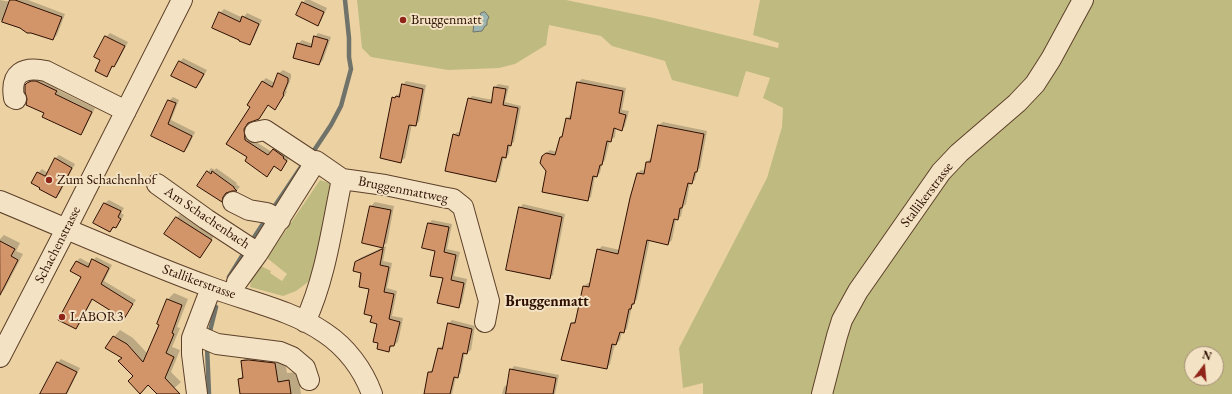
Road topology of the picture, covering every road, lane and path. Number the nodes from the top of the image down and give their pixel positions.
1 (182, 0) edge
2 (1083, 0) edge
3 (16, 99) dead end
4 (126, 111) junction
5 (255, 132) dead end
6 (316, 162) junction
7 (342, 178) junction
8 (157, 184) dead end
9 (0, 201) edge
10 (233, 202) dead end
11 (280, 220) junction
12 (66, 229) junction
13 (258, 252) junction
14 (237, 282) dead end
15 (210, 288) junction
16 (305, 322) junction
17 (485, 322) dead end
18 (8, 323) edge
19 (204, 338) junction
20 (0, 357) edge
21 (309, 380) dead end
22 (197, 394) edge
23 (372, 394) edge
24 (822, 394) edge

1 - 4 street, Schachenstrasse
2 - 24 street, Stallikerstrasse
3 - 4 street
4 - 12 street, Schachenstrasse
5 - 6 street
6 - 7 street, Bruggenmattweg
6 - 11 street, Am Schachenbach
7 - 16 street, Bruggenmattweg
7 - 17 street, Bruggenmattweg
8 - 13 street, Am Schachenbach
9 - 12 street, Stallikerstrasse
10 - 11 street, Am Schachenbach
11 - 13 street, Am Schachenbach
12 - 15 street, Stallikerstrasse
12 - 18 street, Schachenstrasse
13 - 14 street, Am Schachenbach
15 - 16 street, Stallikerstrasse
15 - 19 street
16 - 23 street, Stallikerstrasse
18 - 20 street, Schachenstrasse
19 - 21 street
19 - 22 street

